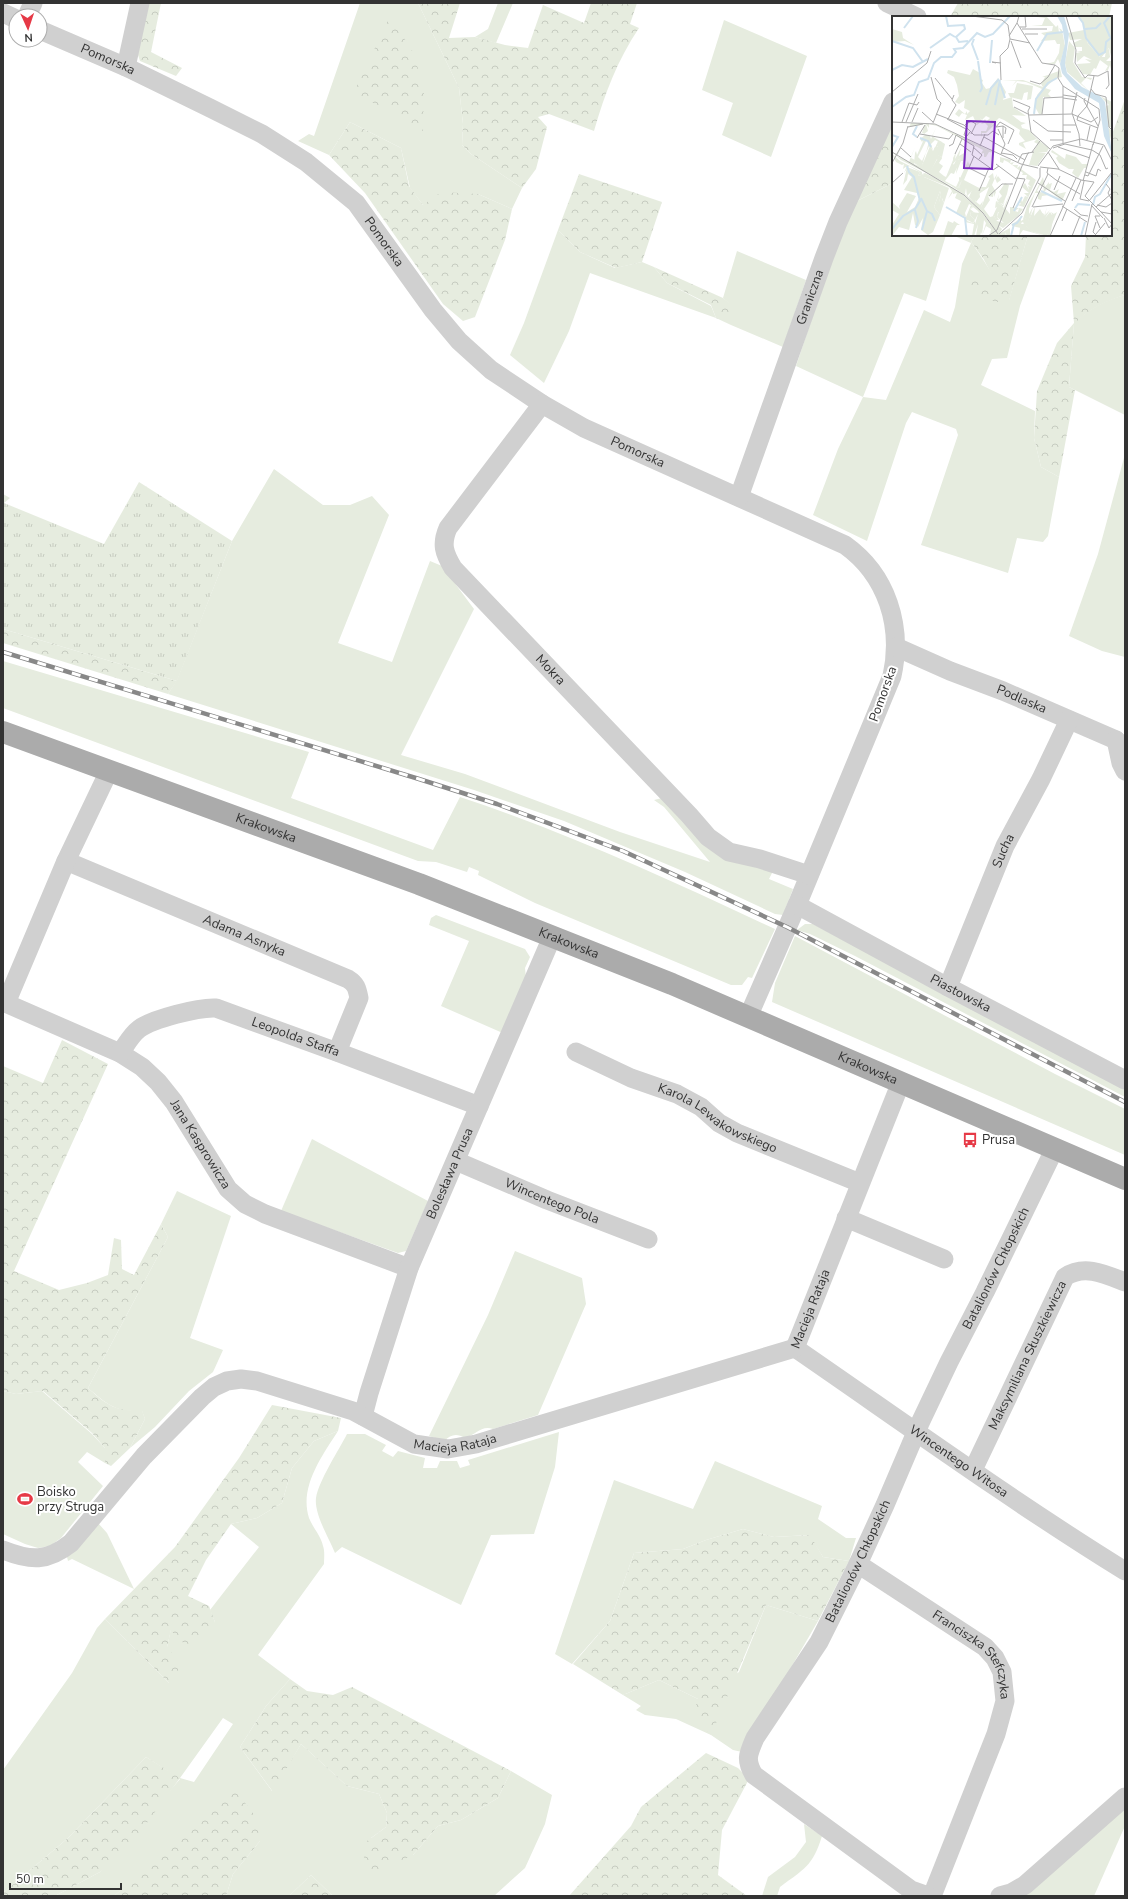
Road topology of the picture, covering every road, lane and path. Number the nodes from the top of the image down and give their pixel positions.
1 (140, 3) edge
2 (887, 3) edge
3 (917, 16) edge
4 (48, 33) edge
5 (126, 67) junction
6 (892, 104) edge
7 (542, 404) junction
8 (739, 497) junction
9 (896, 647) junction
10 (1069, 720) junction
11 (3, 732) edge
12 (1121, 738) edge
13 (109, 771) junction
14 (1125, 771) edge
15 (66, 861) junction
16 (809, 875) junction
17 (797, 904) junction
18 (552, 937) junction
19 (948, 987) junction
20 (4, 1002) edge
21 (748, 1017) junction
22 (338, 1052) junction
23 (576, 1052) dead end
24 (120, 1053) junction
25 (1125, 1080) edge
26 (900, 1082) junction
27 (479, 1106) junction
28 (1055, 1148) junction
29 (456, 1161) junction
30 (1125, 1179) edge
31 (860, 1183) junction
32 (846, 1218) junction
33 (648, 1239) dead end
34 (944, 1259) dead end
35 (409, 1268) junction
36 (1125, 1282) edge
37 (795, 1348) junction
38 (363, 1416) junction
39 (916, 1432) junction
40 (973, 1470) junction
41 (3, 1550) edge
42 (858, 1564) junction
43 (1125, 1571) edge
44 (1125, 1797) edge
45 (928, 1896) edge
46 (932, 1896) edge
47 (1000, 1896) edge

1 - 5 street
2 - 3 street
4 - 5 street, Pomorska
5 - 7 street, Pomorska
6 - 8 street, Graniczna
7 - 8 street, Pomorska
7 - 16 street, Mokra
8 - 9 street, Pomorska
9 - 10 street, Podlaska
9 - 16 street, Pomorska
10 - 12 street, Podlaska
10 - 19 street, Sucha
11 - 13 main road, Krakowska
12 - 14 street, Podlaska
13 - 15 street
13 - 18 main road, Krakowska
15 - 20 street
15 - 22 street, Adama Asnyka
16 - 17 street, Pomorska
17 - 19 street, Piastowska
17 - 21 street, Pomorska
18 - 21 main road, Krakowska
18 - 27 street, Bolesława Prusa
19 - 25 street, Piastowska
20 - 24 street, Jana Kasprowicza
21 - 26 main road, Krakowska
22 - 24 street, Leopolda Staffa
22 - 27 street, Leopolda Staffa
23 - 31 street, Karola Lewakowskiego
24 - 35 street, Jana Kasprowicza
26 - 28 main road, Krakowska
26 - 31 street, Macieja Rataja
27 - 29 street, Bolesława Prusa
28 - 30 main road, Krakowska
28 - 39 street, Batalionów Chłopskich
29 - 33 street, Wincentego Pola
29 - 35 street, Bolesława Prusa
31 - 32 street, Macieja Rataja
32 - 34 street
32 - 37 street, Macieja Rataja
35 - 38 street, Bolesława Prusa
36 - 40 street, Maksymiliana Słuszkiewicza
37 - 38 street, Macieja Rataja
37 - 39 street, Wincentego Witosa
38 - 41 street, Macieja Rataja
39 - 40 street, Wincentego Witosa
39 - 42 street, Batalionów Chłopskich
40 - 43 street, Wincentego Witosa
42 - 45 street, Batalionów Chłopskich
42 - 46 street, Franciszka Stefczyka
44 - 47 street

